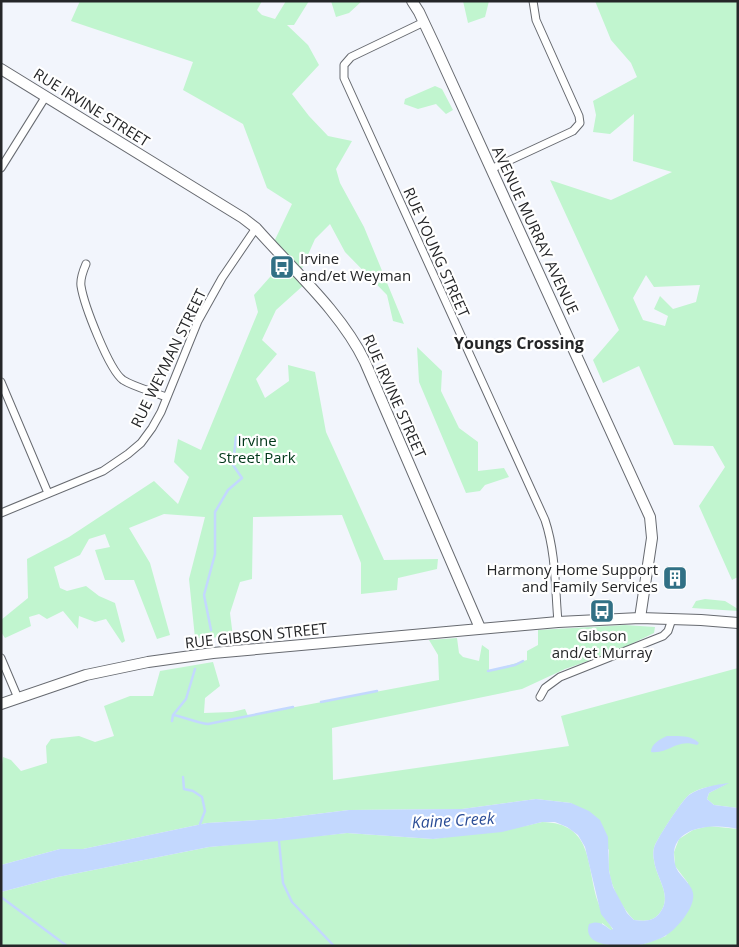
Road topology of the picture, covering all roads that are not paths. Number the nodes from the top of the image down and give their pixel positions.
1 (412, 1) edge
2 (533, 1) edge
3 (424, 22) junction
4 (1, 69) edge
5 (46, 96) junction
6 (1, 168) edge
7 (491, 169) junction
8 (256, 228) junction
9 (86, 264) dead end
10 (1, 382) edge
11 (166, 397) junction
12 (48, 494) junction
13 (1, 513) edge
14 (640, 618) junction
15 (672, 619) junction
16 (558, 622) junction
17 (738, 624) edge
18 (480, 628) junction
19 (1, 658) edge
20 (540, 697) dead end
21 (18, 698) junction
22 (1, 704) edge

1 - 3 street, AVENUE MURRAY AVENUE
2 - 7 street
3 - 7 street, AVENUE MURRAY AVENUE
3 - 16 street, RUE YOUNG STREET
4 - 5 street, RUE IRVINE STREET
5 - 6 street
5 - 8 street, RUE IRVINE STREET
7 - 14 street, AVENUE MURRAY AVENUE
8 - 11 street, RUE WEYMAN STREET
8 - 18 street, RUE IRVINE STREET
9 - 11 street
10 - 12 street
11 - 12 street, RUE WEYMAN STREET
12 - 13 street, RUE WEYMAN STREET
14 - 15 street, RUE GIBSON STREET
14 - 16 street, RUE GIBSON STREET
15 - 17 street, RUE GIBSON STREET
15 - 20 street
16 - 18 street, RUE GIBSON STREET
18 - 21 street, RUE GIBSON STREET
19 - 21 street
21 - 22 street, RUE GIBSON STREET

